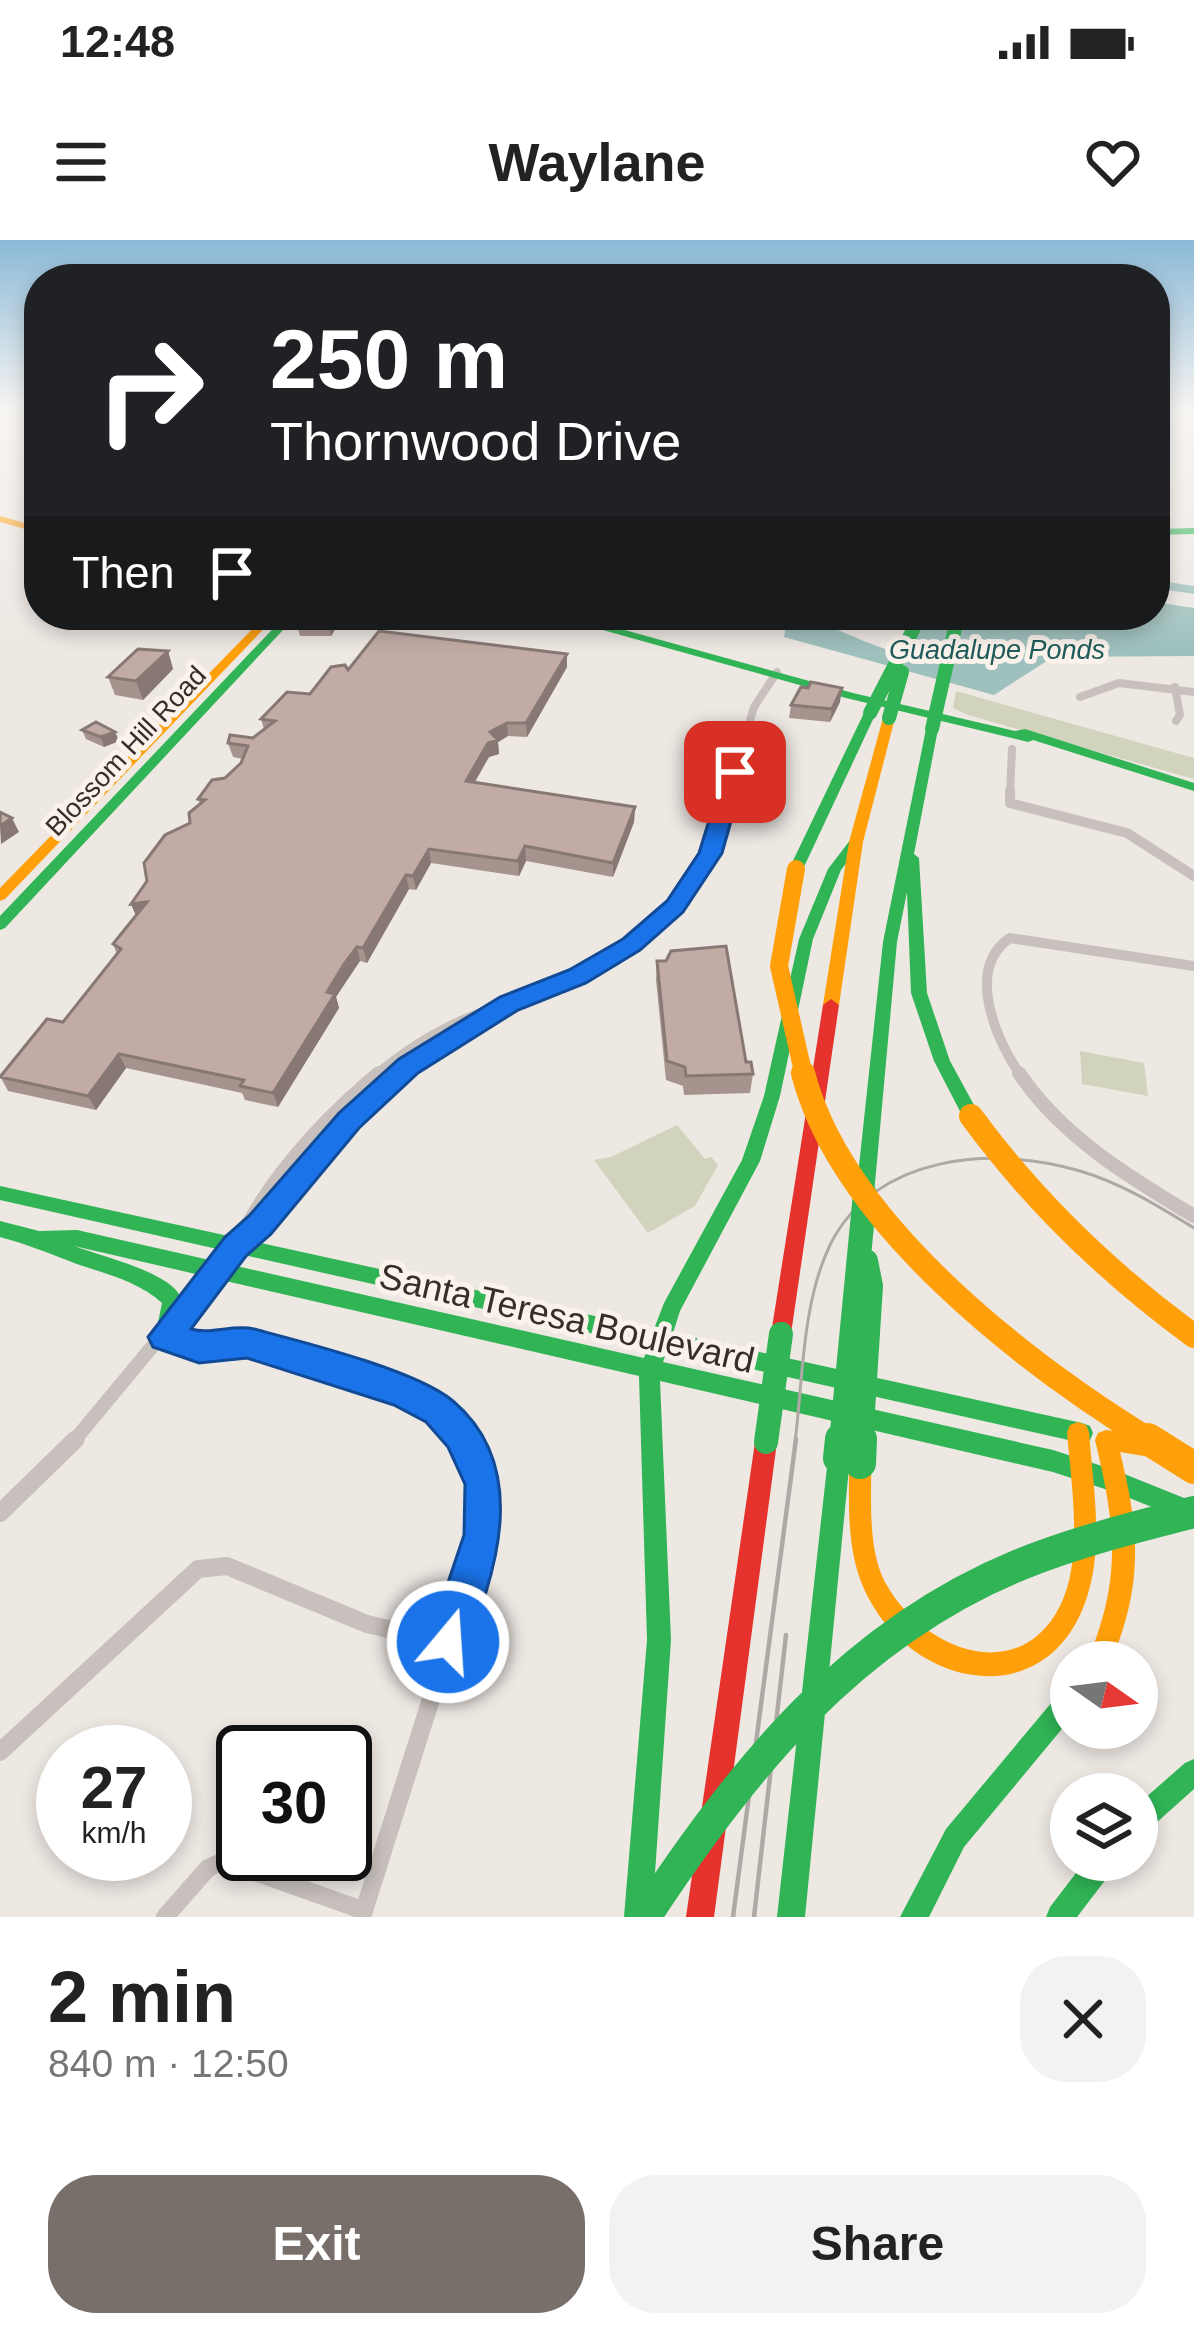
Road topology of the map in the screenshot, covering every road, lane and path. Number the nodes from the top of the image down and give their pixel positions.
1 (274, 630) edge
2 (633, 630) edge
3 (912, 630) edge
4 (955, 630) edge
5 (777, 672) junction
6 (1175, 687) junction
7 (1194, 692) edge
8 (1080, 697) dead end
9 (880, 715) junction
10 (1176, 722) dead end
11 (1020, 743) junction
12 (1194, 788) edge
13 (856, 842) junction
14 (910, 850) junction
15 (1194, 876) edge
16 (2, 913) edge
17 (1194, 966) edge
18 (0, 1192) edge
19 (1194, 1216) edge
20 (0, 1229) edge
21 (40, 1239) junction
22 (236, 1247) junction
23 (217, 1273) junction
24 (1194, 1336) edge
25 (165, 1337) junction
26 (656, 1337) junction
27 (649, 1372) junction
28 (1078, 1432) junction
29 (1106, 1440) junction
30 (1194, 1450) edge
31 (850, 1461) junction
32 (1080, 1468) junction
33 (1194, 1468) edge
34 (1117, 1482) junction
35 (0, 1513) edge
36 (1194, 1513) edge
37 (1110, 1641) edge
38 (448, 1642) junction
39 (1050, 1724) edge
40 (0, 1752) edge
41 (1194, 1772) edge
42 (1158, 1804) edge
43 (1087, 1881) edge
44 (362, 1914) edge
45 (165, 1917) edge
46 (641, 1917) edge
47 (700, 1917) edge
48 (791, 1917) edge
49 (914, 1917) edge
50 (1060, 1917) edge

1 - 16 main road, Blossom Hill Road
2 - 5 main road
3 - 9 main road, bridge
4 - 14 main road, bridge
5 - 11 main road
5 - 22 street
6 - 7 street
6 - 8 street
6 - 10 street
9 - 13 main road
9 - 33 main road, bridge
11 - 12 main road
11 - 15 street
13 - 26 main road
13 - 47 main road, bridge
14 - 24 main road, bridge
14 - 31 main road, bridge
17 - 19 street
18 - 22 main road, Santa Teresa Boulevard
20 - 21 main road, Santa Teresa Boulevard
21 - 23 main road, Santa Teresa Boulevard
21 - 25 main road
22 - 23 street
22 - 26 main road, Santa Teresa Boulevard
23 - 25 street
23 - 27 main road, Santa Teresa Boulevard
25 - 35 street
25 - 38 street
26 - 27 main road
26 - 28 main road, Santa Teresa Boulevard
27 - 32 main road, Santa Teresa Boulevard
27 - 46 main road
28 - 29 main road, Santa Teresa Boulevard
28 - 32 main road
29 - 30 main road, Santa Teresa Boulevard
29 - 34 main road
31 - 32 main road
31 - 48 main road
32 - 34 main road, Santa Teresa Boulevard
34 - 36 main road, Santa Teresa Boulevard
34 - 37 main road
36 - 46 main road, bridge
38 - 40 street
38 - 44 street
39 - 49 main road
41 - 42 main road
43 - 50 main road
44 - 45 street

